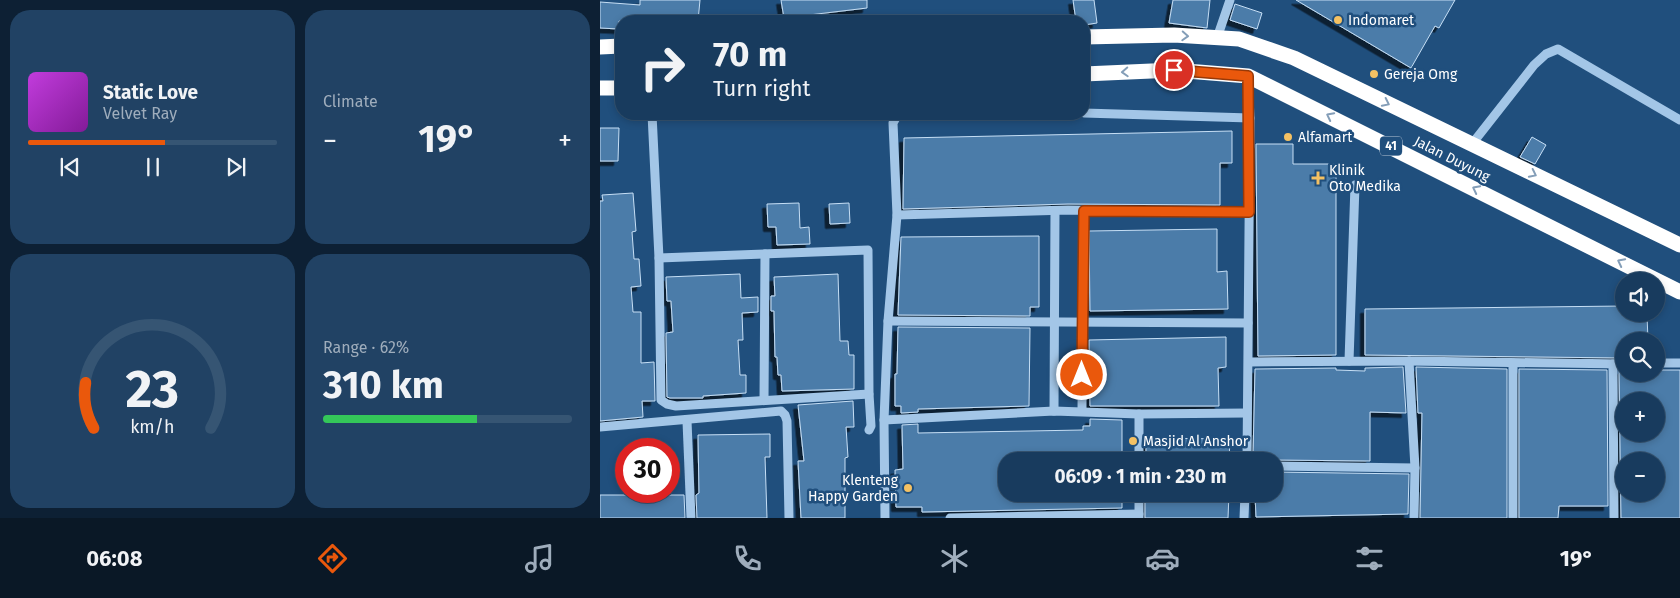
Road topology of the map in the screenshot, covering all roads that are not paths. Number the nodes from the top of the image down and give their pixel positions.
1 (1230, 0) edge
2 (1090, 37) edge
3 (1217, 38) junction
4 (615, 46) edge
5 (600, 47) edge
6 (1090, 74) edge
7 (1248, 76) junction
8 (600, 88) edge
9 (615, 88) edge
10 (1090, 113) edge
11 (1250, 118) junction
12 (652, 120) edge
13 (895, 120) edge
14 (1680, 120) edge
15 (1472, 144) junction
16 (1355, 185) dead end
17 (1055, 211) junction
18 (1084, 211) junction
19 (1249, 212) junction
20 (897, 215) junction
21 (1680, 245) edge
22 (765, 254) junction
23 (659, 258) junction
24 (1680, 292) edge
25 (888, 320) junction
26 (1053, 322) junction
27 (1083, 322) junction
28 (1248, 323) junction
29 (1349, 361) junction
30 (1410, 361) junction
31 (1249, 362) junction
32 (1514, 362) junction
33 (1665, 363) edge
34 (1680, 363) edge
35 (1613, 364) joint
36 (869, 394) junction
37 (764, 400) junction
38 (1054, 411) junction
39 (1082, 411) junction
40 (1247, 413) junction
41 (1139, 414) junction
42 (884, 420) junction
43 (687, 421) junction
44 (600, 427) edge
45 (869, 430) dead end
46 (1139, 452) edge
47 (1247, 452) edge
48 (1283, 466) edge
49 (1415, 468) junction
50 (1139, 502) edge
51 (1245, 502) edge
52 (1139, 516) edge
53 (691, 518) edge
54 (788, 518) edge
55 (885, 518) edge
56 (950, 518) edge
57 (1244, 518) edge
58 (1414, 518) edge
59 (1513, 518) edge
60 (1614, 518) edge

1 - 3 street
2 -> 3 highway, Jalan Duyung
3 -> 15 highway, Jalan Duyung
4 - 5 highway
7 -> 6 highway, Jalan Duyung / 41
7 - 11 street
24 -> 7 highway, Jalan Duyung / 41
8 - 9 highway
10 - 11 street
11 - 19 street
12 - 23 street
13 - 20 street
14 - 15 street
15 -> 21 highway, Jalan Duyung
16 - 29 street
17 - 18 street
17 - 20 street
17 - 26 street
18 - 19 street
18 - 27 street
19 - 28 street
20 - 25 street
22 - 23 street
22 - 36 street
22 - 37 street
23 - 37 street
25 - 26 street
25 - 42 street
26 - 27 street
26 - 38 street
27 - 28 street
27 - 39 street
28 - 31 street
29 - 30 street
29 - 31 street
30 - 32 street
30 - 49 street
31 - 40 street
32 - 35 street
32 - 59 street
33 - 34 street
35 - 60 street
36 - 37 street
36 - 45 street
38 - 39 street
38 - 42 street
39 - 41 street
40 - 41 street
40 - 47 street
41 - 46 street
42 - 55 street
43 - 44 street
43 - 53 street
43 - 54 street
48 - 49 street
49 - 58 street
50 - 52 street
51 - 57 street
52 - 56 street

